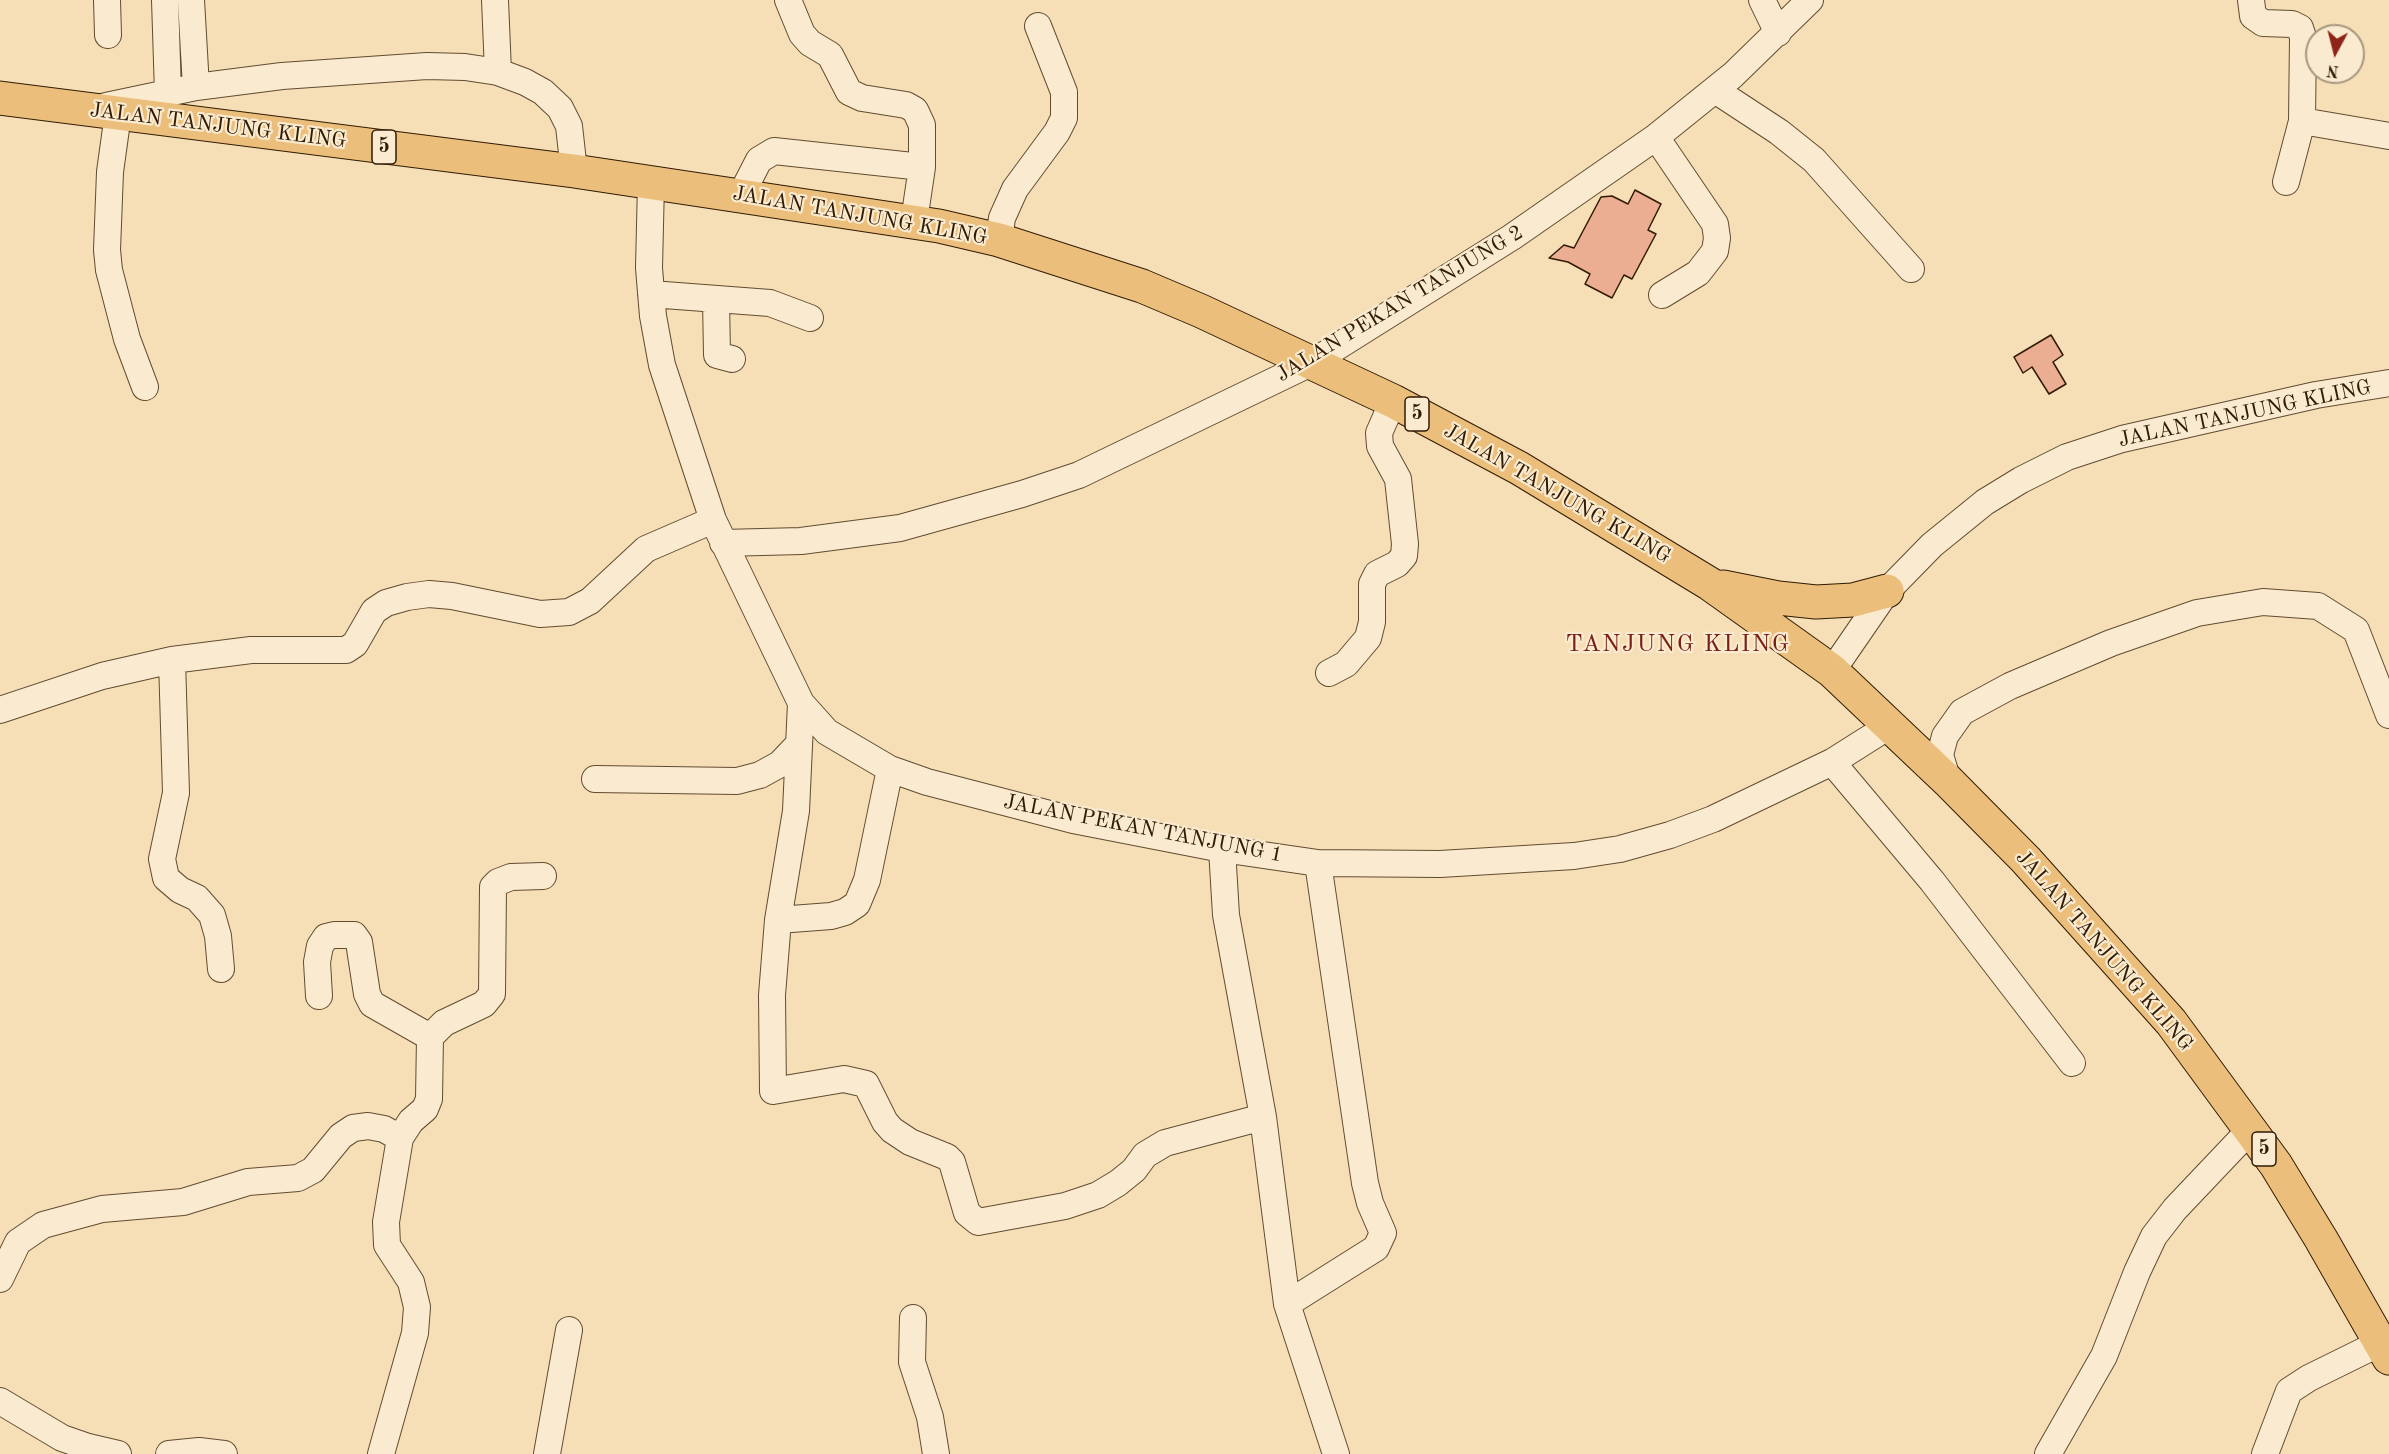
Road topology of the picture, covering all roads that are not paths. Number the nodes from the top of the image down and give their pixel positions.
1 (107, 0) edge
2 (165, 0) edge
3 (191, 0) edge
4 (495, 0) edge
5 (788, 0) edge
6 (1762, 0) edge
7 (1810, 0) edge
8 (2256, 13) edge
9 (1038, 26) dead end
10 (1778, 33) junction
11 (108, 35) dead end
12 (498, 72) junction
13 (196, 87) junction
14 (1715, 90) junction
15 (168, 93) junction
16 (0, 98) edge
17 (105, 112) junction
18 (2302, 121) junction
19 (2389, 136) edge
20 (1656, 137) junction
21 (922, 167) junction
22 (573, 171) junction
23 (2286, 182) dead end
24 (651, 183) junction
25 (741, 195) junction
26 (914, 221) junction
27 (999, 240) junction
28 (1911, 269) dead end
29 (651, 294) junction
30 (1662, 295) dead end
31 (716, 299) junction
32 (810, 318) dead end
33 (732, 359) dead end
34 (1313, 362) junction
35 (2389, 383) edge
36 (145, 387) dead end
37 (1393, 401) junction
38 (718, 531) junction
39 (1710, 584) junction
40 (1887, 591) junction
41 (172, 660) junction
42 (1832, 671) junction
43 (1329, 673) dead end
44 (801, 703) junction
45 (0, 710) edge
46 (2389, 715) edge
47 (1889, 726) junction
48 (799, 744) junction
49 (1832, 762) junction
50 (890, 769) junction
51 (595, 778) dead end
52 (1948, 781) junction
53 (1222, 849) junction
54 (1318, 863) junction
55 (543, 876) dead end
56 (778, 920) junction
57 (221, 969) dead end
58 (319, 996) dead end
59 (430, 1037) junction
60 (2072, 1063) dead end
61 (1263, 1117) junction
62 (2249, 1131) junction
63 (400, 1138) junction
64 (0, 1279) edge
65 (1287, 1305) junction
66 (913, 1318) dead end
67 (569, 1330) dead end
68 (2384, 1350) edge
69 (0, 1401) edge
70 (118, 1454) edge
71 (169, 1454) edge
72 (224, 1454) edge
73 (381, 1454) edge
74 (547, 1454) edge
75 (936, 1454) edge
76 (1336, 1454) edge
77 (2048, 1454) edge
78 (2265, 1454) edge

1 - 11 street
2 - 15 street
3 - 13 street
4 - 12 street
5 - 21 street
6 - 10 street
7 - 10 street, JALAN PEKAN TANJUNG 2
8 - 18 street
9 - 27 street
10 - 14 street, JALAN PEKAN TANJUNG 2
12 - 13 street
12 - 22 street
13 - 15 street
14 - 20 street, JALAN PEKAN TANJUNG 2
14 - 28 street
15 - 17 street
16 - 17 highway, JALAN TANJUNG KLING / 5
17 - 22 highway, JALAN TANJUNG KLING / 5
17 - 36 street
18 - 19 street
18 - 23 street
20 - 30 street
20 - 34 street, JALAN PEKAN TANJUNG 2
21 - 25 street
21 - 26 street
22 - 24 highway, JALAN TANJUNG KLING / 5
24 - 25 highway, JALAN TANJUNG KLING / 5
24 - 29 street, JALAN PEKAN TANJUNG 1
25 - 26 highway, JALAN TANJUNG KLING / 5
26 - 27 highway, JALAN TANJUNG KLING / 5
27 - 34 highway, JALAN TANJUNG KLING / 5
29 - 31 street
29 - 38 street, JALAN PEKAN TANJUNG 1
31 - 32 street
31 - 33 street
34 - 37 highway, JALAN TANJUNG KLING / 5
34 - 38 street, JALAN PEKAN TANJUNG 2
35 - 40 street, JALAN TANJUNG KLING
37 - 39 highway, JALAN TANJUNG KLING / 5
37 - 43 street
38 - 41 street
38 - 44 street, JALAN PEKAN TANJUNG 1
39 - 40 highway
39 - 42 highway, JALAN TANJUNG KLING / 5
40 - 42 street, JALAN TANJUNG KLING
41 - 45 street
41 - 57 street
42 - 47 highway, JALAN TANJUNG KLING / 5
44 - 48 street
44 - 50 street, JALAN PEKAN TANJUNG 1
46 - 52 street
47 - 49 street, JALAN PEKAN TANJUNG 1
47 - 52 highway, JALAN TANJUNG KLING / 5
48 - 51 street
48 - 56 street
49 - 54 street, JALAN PEKAN TANJUNG 1
49 - 60 street
50 - 53 street, JALAN PEKAN TANJUNG 1
50 - 56 street
52 - 62 highway, JALAN TANJUNG KLING / 5
53 - 54 street, JALAN PEKAN TANJUNG 1
53 - 61 street
54 - 65 street
55 - 59 street
56 - 61 street
58 - 59 street
59 - 63 street
61 - 65 street
62 - 68 highway, JALAN TANJUNG KLING / 5
62 - 77 street
63 - 64 street
63 - 73 street
65 - 76 street
66 - 75 street
67 - 74 street
68 - 78 street
69 - 70 street
71 - 72 street

